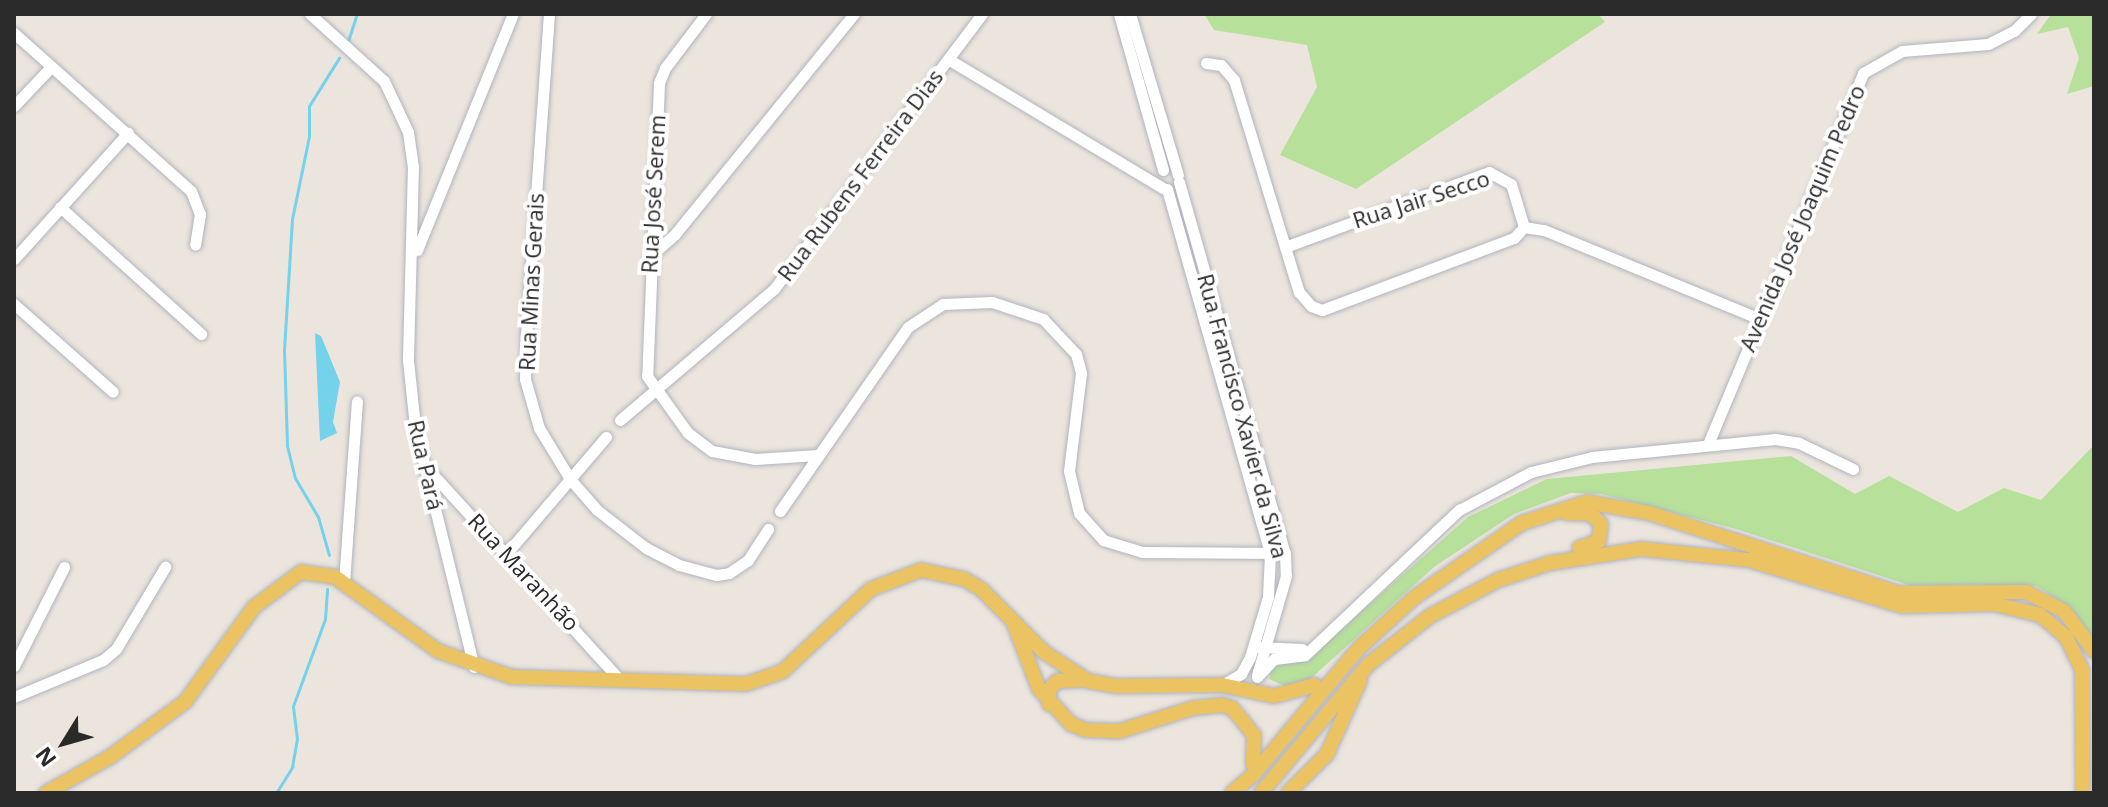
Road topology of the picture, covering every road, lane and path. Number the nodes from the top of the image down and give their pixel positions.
1 (310, 14) edge
2 (513, 14) edge
3 (549, 14) edge
4 (706, 14) edge
5 (854, 14) edge
6 (982, 14) edge
7 (1119, 14) edge
8 (1130, 14) edge
9 (2031, 14) edge
10 (14, 33) edge
11 (948, 59) junction
12 (1206, 63) dead end
13 (51, 67) junction
14 (14, 106) edge
15 (128, 133) junction
16 (1169, 145) junction
17 (1156, 149) junction
18 (1128, 166) junction
19 (1162, 170) junction
20 (1178, 178) junction
21 (1165, 189) junction
22 (60, 207) junction
23 (1524, 227) junction
24 (195, 245) dead end
25 (1285, 247) junction
26 (650, 256) junction
27 (413, 258) junction
28 (14, 259) edge
29 (14, 304) edge
30 (1760, 319) junction
31 (201, 334) dead end
32 (654, 388) junction
33 (113, 392) dead end
34 (357, 401) dead end
35 (620, 420) dead end
36 (606, 437) dead end
37 (1708, 444) junction
38 (818, 455) junction
39 (425, 466) junction
40 (1853, 469) dead end
41 (570, 479) junction
42 (780, 511) dead end
43 (768, 529) dead end
44 (1285, 553) junction
45 (506, 554) junction
46 (1270, 554) junction
47 (64, 567) dead end
48 (165, 567) dead end
49 (344, 582) junction
50 (1415, 597) junction
51 (1012, 620) junction
52 (1264, 647) junction
53 (1311, 648) junction
54 (2094, 651) edge
55 (1369, 664) junction
56 (14, 666) edge
57 (474, 668) junction
58 (1257, 677) junction
59 (621, 681) junction
60 (1088, 681) junction
61 (1222, 685) junction
62 (1315, 685) junction
63 (1263, 695) junction
64 (14, 697) edge
65 (1049, 704) junction
66 (1253, 764) junction
67 (1283, 772) junction
68 (46, 793) edge
69 (1220, 793) edge
70 (1232, 793) edge
71 (1253, 793) edge
72 (1261, 793) edge
73 (1288, 793) edge
74 (2083, 793) edge

1 - 27 street, Rua Pará
2 - 27 street
3 - 41 street, Rua Minas Gerais
4 - 26 street, Rua José Serem
5 - 26 street
6 - 11 street, Rua Rubens Ferreira Dias
7 - 17 street
8 - 16 street, Rua Francisco Xavier da Silva
9 - 30 street, Avenida José Joaquim Pedro
10 - 13 street
11 - 18 street
11 - 32 street, Rua Rubens Ferreira Dias
12 - 25 street
13 - 14 street
13 - 15 street
15 - 22 street
15 - 24 street
16 - 17 street
16 - 20 street, Rua Francisco Xavier da Silva
17 - 19 street
18 - 19 street
18 - 21 street
19 - 20 street
19 - 21 street, Rua Francisco Xavier da Silva
20 - 21 street
20 - 44 street, Rua Francisco Xavier da Silva
21 - 46 street, Rua Francisco Xavier da Silva
22 - 28 street
22 - 31 street
23 - 25 street, Rua Jair Secco
23 - 25 street
23 - 30 street
26 - 32 street, Rua José Serem
27 - 39 street, Rua Pará
29 - 33 street
30 - 37 street, Avenida José Joaquim Pedro
32 - 35 street, Rua Rubens Ferreira Dias
32 - 38 street
34 - 49 street
36 - 41 street
37 - 40 street
37 - 53 street
38 - 42 street
38 - 46 street
39 - 45 street, Rua Maranhão
39 - 57 street, Rua Pará
41 - 43 street, Rua Minas Gerais
41 - 45 street
44 - 46 street
44 - 52 street, Rua Francisco Xavier da Silva
45 - 59 street, Rua Maranhão
46 - 52 street, Rua Francisco Xavier da Silva
47 - 56 street
48 - 64 street
49 - 57 main road
49 - 68 main road
50 - 54 main road
50 - 55 main road
50 - 62 main road
50 - 70 main road
51 - 59 main road
51 - 60 main road
51 - 65 main road
52 - 53 street
52 - 58 street, Rua Francisco Xavier da Silva
52 - 61 street, Rua Francisco Xavier da Silva
53 - 58 street
55 - 67 main road
55 - 73 main road
55 - 74 main road
57 - 59 main road
58 - 63 street
60 - 61 main road
60 - 65 main road
61 - 63 main road
62 - 63 main road
62 - 66 main road
65 - 66 main road
66 - 69 main road
67 - 71 main road
67 - 72 main road

